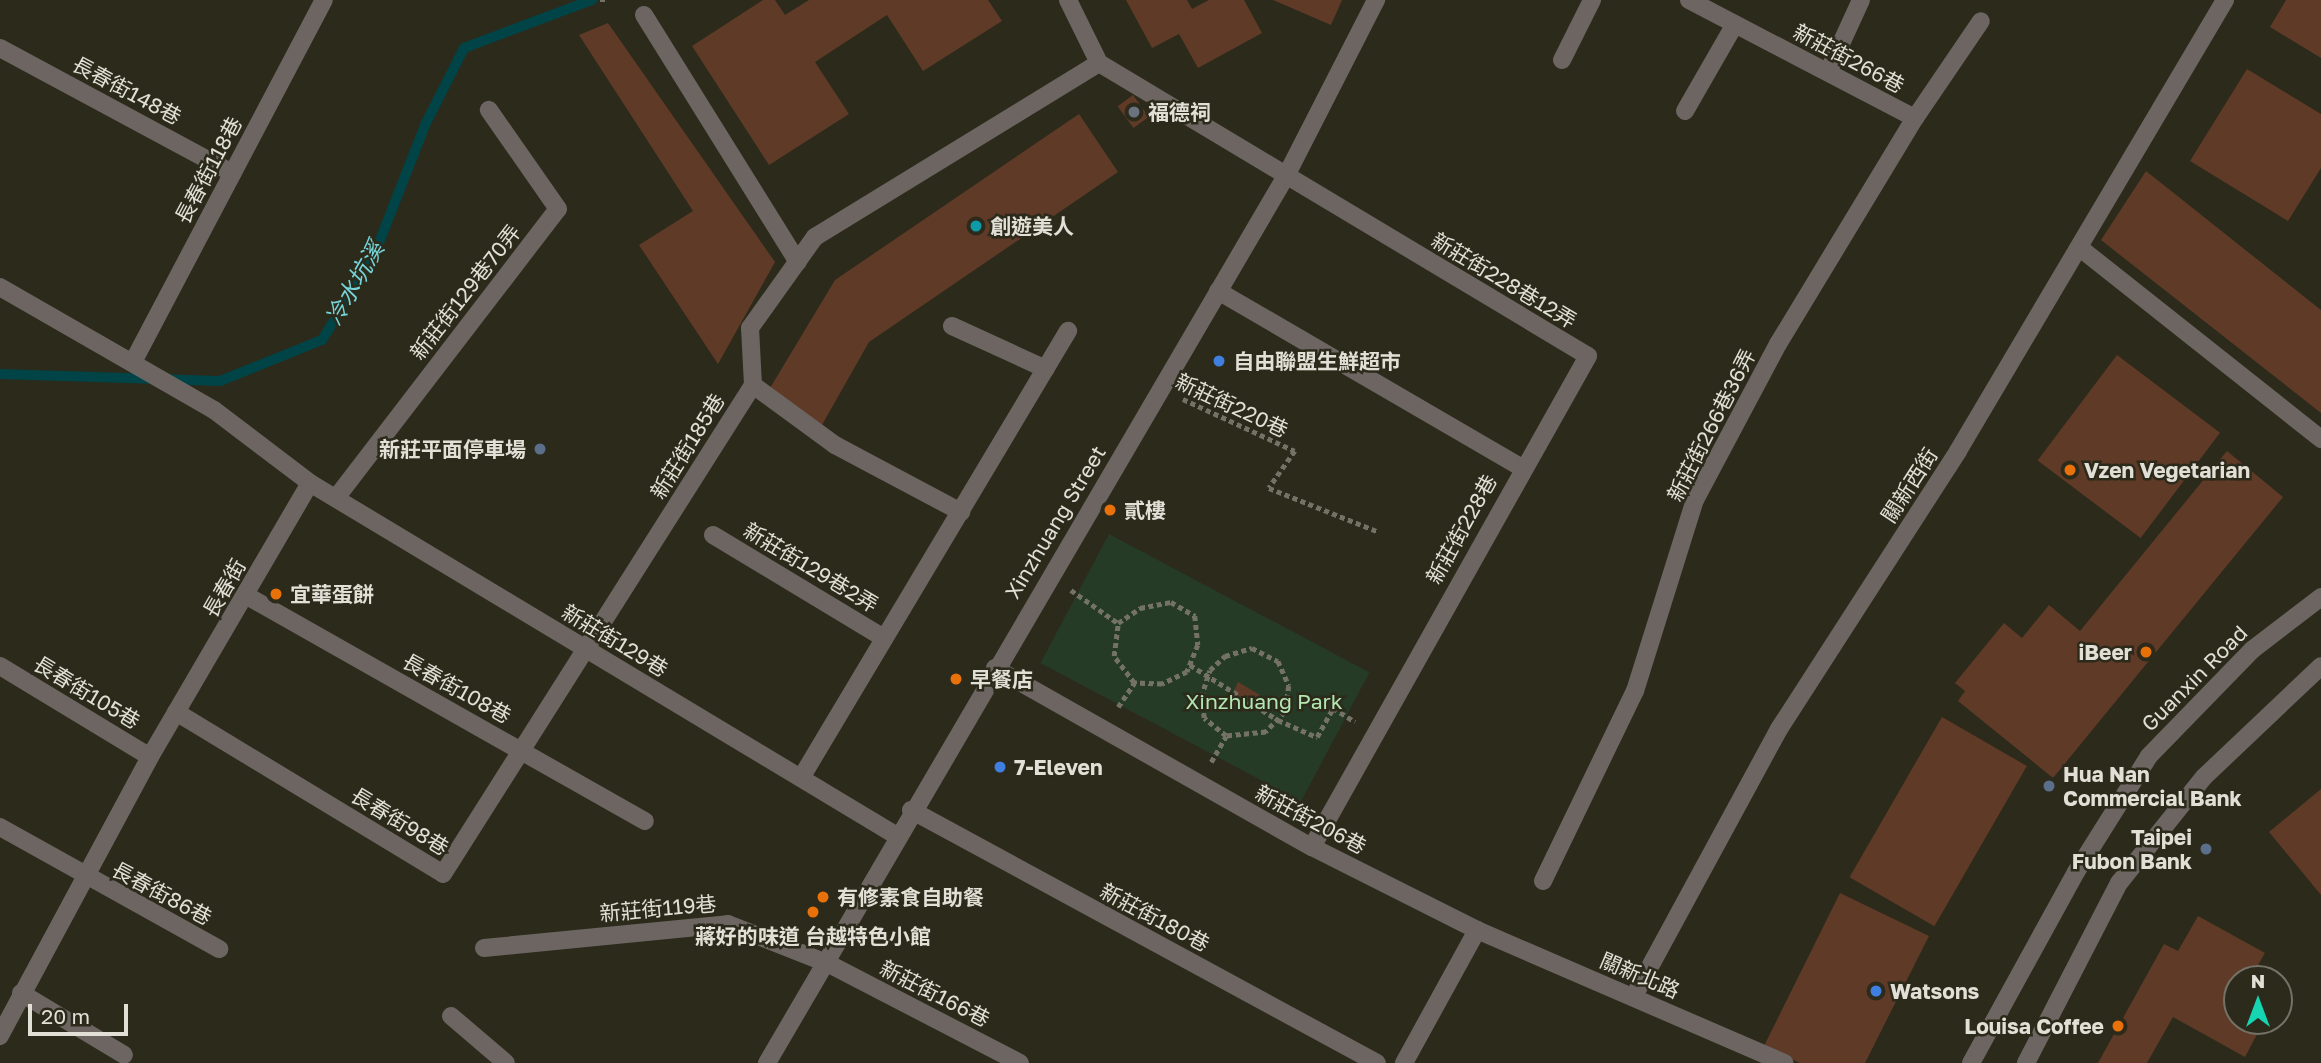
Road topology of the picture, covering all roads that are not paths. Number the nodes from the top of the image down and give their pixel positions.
1 (324, 0) edge
2 (1068, 0) edge
3 (1376, 0) edge
4 (1592, 0) edge
5 (1689, 0) edge
6 (1861, 0) edge
7 (2225, 0) edge
8 (644, 15) dead end
9 (1981, 21) dead end
10 (1735, 24) junction
11 (0, 48) edge
12 (1562, 60) dead end
13 (1099, 63) junction
14 (1828, 72) junction
15 (489, 110) dead end
16 (1685, 111) dead end
17 (1915, 118) junction
18 (232, 173) junction
19 (1286, 176) junction
20 (2080, 248) junction
21 (798, 262) junction
22 (0, 287) edge
23 (1218, 291) junction
24 (952, 326) dead end
25 (1068, 331) dead end
26 (133, 362) junction
27 (1046, 369) junction
28 (753, 385) junction
29 (2321, 439) edge
30 (1521, 467) junction
31 (310, 483) junction
32 (336, 498) junction
33 (961, 512) junction
34 (713, 535) dead end
35 (247, 596) junction
36 (2321, 597) edge
37 (884, 638) junction
38 (587, 650) junction
39 (0, 666) edge
40 (2321, 666) edge
41 (995, 668) junction
42 (176, 712) junction
43 (522, 751) junction
44 (150, 757) junction
45 (801, 778) junction
46 (911, 810) junction
47 (645, 821) dead end
48 (0, 827) edge
49 (897, 836) junction
50 (1312, 847) junction
51 (84, 877) junction
52 (1543, 881) dead end
53 (1477, 930) junction
54 (484, 948) dead end
55 (219, 949) dead end
56 (829, 964) junction
57 (21, 993) junction
58 (1634, 996) junction
59 (451, 1016) dead end
60 (0, 1036) edge
61 (124, 1055) dead end
62 (506, 1063) edge
63 (767, 1063) edge
64 (1020, 1063) edge
65 (1377, 1063) edge
66 (1405, 1063) edge
67 (1785, 1063) edge
68 (1971, 1063) edge
69 (2026, 1063) edge

1 - 18 street, 長春街118巷
2 - 13 street
3 - 19 street, Xinzhuang Street
4 - 12 street
5 - 10 street, 新莊街266巷
6 - 14 street
7 - 20 street, 關新西街
8 - 21 street
9 - 17 street, 新莊街266巷36弄
10 - 14 street, 新莊街266巷
10 - 16 street
11 - 18 street, 長春街148巷
13 - 19 street
13 - 21 street, 新莊街185巷
14 - 17 street, 新莊街266巷
15 - 32 street, 新莊街129巷70弄
17 - 52 street, 新莊街266巷36弄
18 - 26 street, 長春街118巷
19 - 23 street, Xinzhuang Street
19 - 30 street, 新莊街228巷12弄
20 - 29 street
20 - 58 street, 關新西街
21 - 28 street, 新莊街185巷
22 - 26 street
23 - 30 street, 新莊街228巷
23 - 41 street, Xinzhuang Street
24 - 27 street
25 - 27 street, 新莊街129巷2弄
26 - 31 street
27 - 33 street, 新莊街129巷2弄
28 - 33 street
28 - 38 street, 新莊街185巷
30 - 50 street, 新莊街228巷
31 - 32 street, 新莊街129巷
31 - 35 street, 長春街
32 - 38 street, 新莊街129巷
33 - 37 street, 新莊街129巷2弄
34 - 37 street, 新莊街129巷2弄
35 - 42 street, 長春街
35 - 43 street, 長春街108巷
36 - 68 street, Guanxin Road
37 - 45 street, 新莊街129巷2弄
38 - 43 street, 長春街98巷
38 - 45 street, 新莊街129巷
39 - 44 street, 長春街105巷
40 - 69 street
41 - 46 street, Xinzhuang Street
41 - 50 street, 新莊街206巷
42 - 43 street, 長春街98巷
42 - 44 street, 長春街
43 - 47 street, 長春街108巷
44 - 51 street, 長春街
45 - 49 street, 新莊街129巷
46 - 49 street, Xinzhuang Street
46 - 65 street, 新莊街180巷
48 - 51 street, 長春街86巷
49 - 56 street, Xinzhuang Street
50 - 53 street, 新莊街206巷
51 - 55 street, 長春街86巷
51 - 57 street, 長春街
53 - 58 street, 關新北路
53 - 66 street
54 - 56 street, 新莊街119巷
56 - 63 street, Xinzhuang Street
56 - 64 street, 新莊街166巷
57 - 60 street, 長春街
57 - 61 street
58 - 67 street, 關新北路
59 - 62 street

